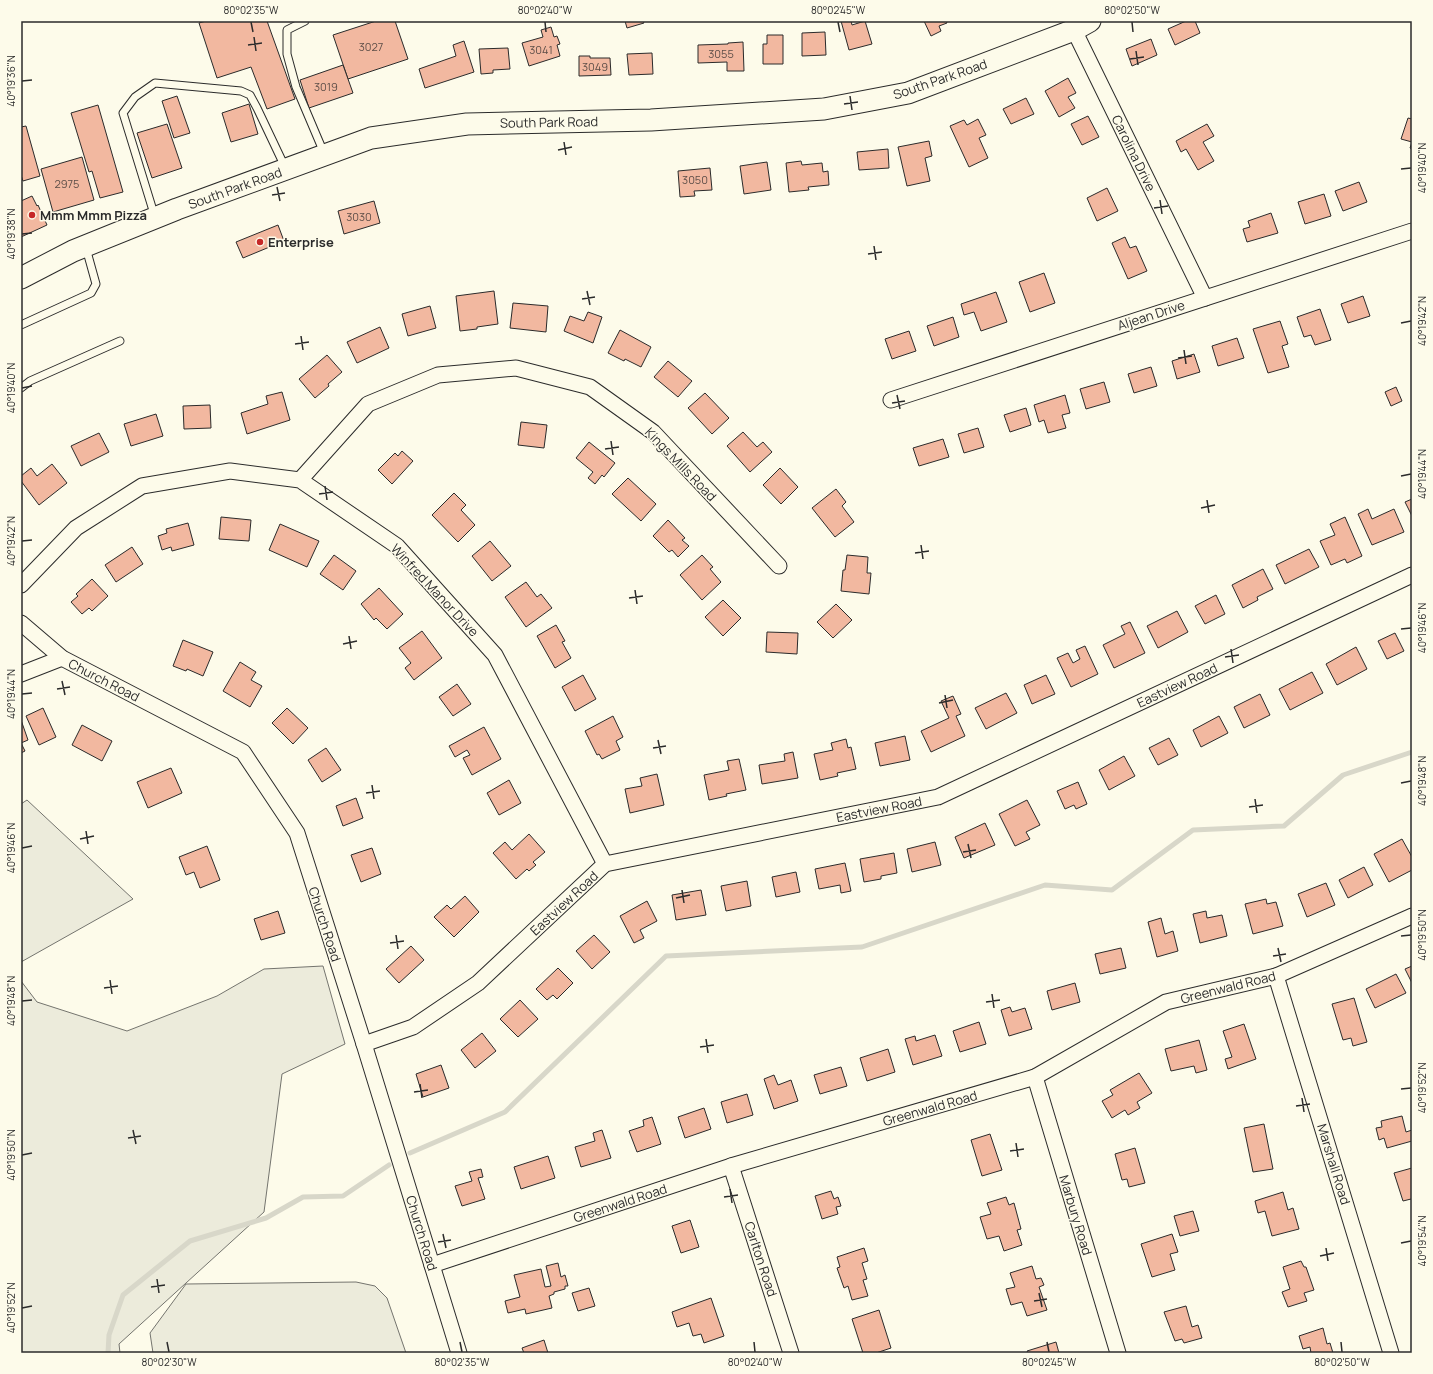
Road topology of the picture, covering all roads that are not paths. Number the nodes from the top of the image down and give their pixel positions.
1 (305, 21) edge
2 (1082, 25) edge
3 (325, 155) junction
4 (286, 169) junction
5 (155, 218) junction
6 (1412, 231) edge
7 (85, 246) junction
8 (21, 278) edge
9 (1205, 298) junction
10 (21, 325) edge
11 (120, 342) dead end
12 (21, 388) edge
13 (891, 400) dead end
14 (300, 480) junction
15 (779, 566) dead end
16 (1412, 575) edge
17 (21, 585) edge
18 (21, 623) edge
19 (62, 658) junction
20 (21, 674) edge
21 (605, 864) junction
22 (1412, 916) edge
23 (1276, 976) junction
24 (364, 1044) junction
25 (1035, 1077) junction
26 (731, 1166) junction
27 (432, 1265) junction
28 (459, 1353) edge
29 (791, 1353) edge
30 (1118, 1353) edge
31 (1391, 1353) edge

1 - 3 lane
2 - 3 main road, South Park Road
2 - 9 street, Carolina Drive
3 - 4 main road, South Park Road
4 - 5 main road, South Park Road
4 - 5 lane
5 - 7 main road, South Park Road
6 - 9 street, Aljean Drive
7 - 8 main road, South Park Road
7 - 10 lane
9 - 13 street, Aljean Drive
11 - 12 lane
14 - 15 street, Kings Mills Road
14 - 17 street, Winfred Manor Drive
14 - 21 street, Winfred Manor Drive
16 - 21 street, Eastview Road
18 - 19 street, Church Road
19 - 20 street
19 - 24 street, Church Road
21 - 24 street, Eastview Road
22 - 23 street, Greenwald Road
23 - 25 street, Greenwald Road
23 - 31 street, Marshall Road
24 - 27 street, Church Road
25 - 26 street, Greenwald Road
25 - 30 street, Marbury Road
26 - 27 street, Greenwald Road
26 - 29 street, Carlton Road
27 - 28 street, Church Road

